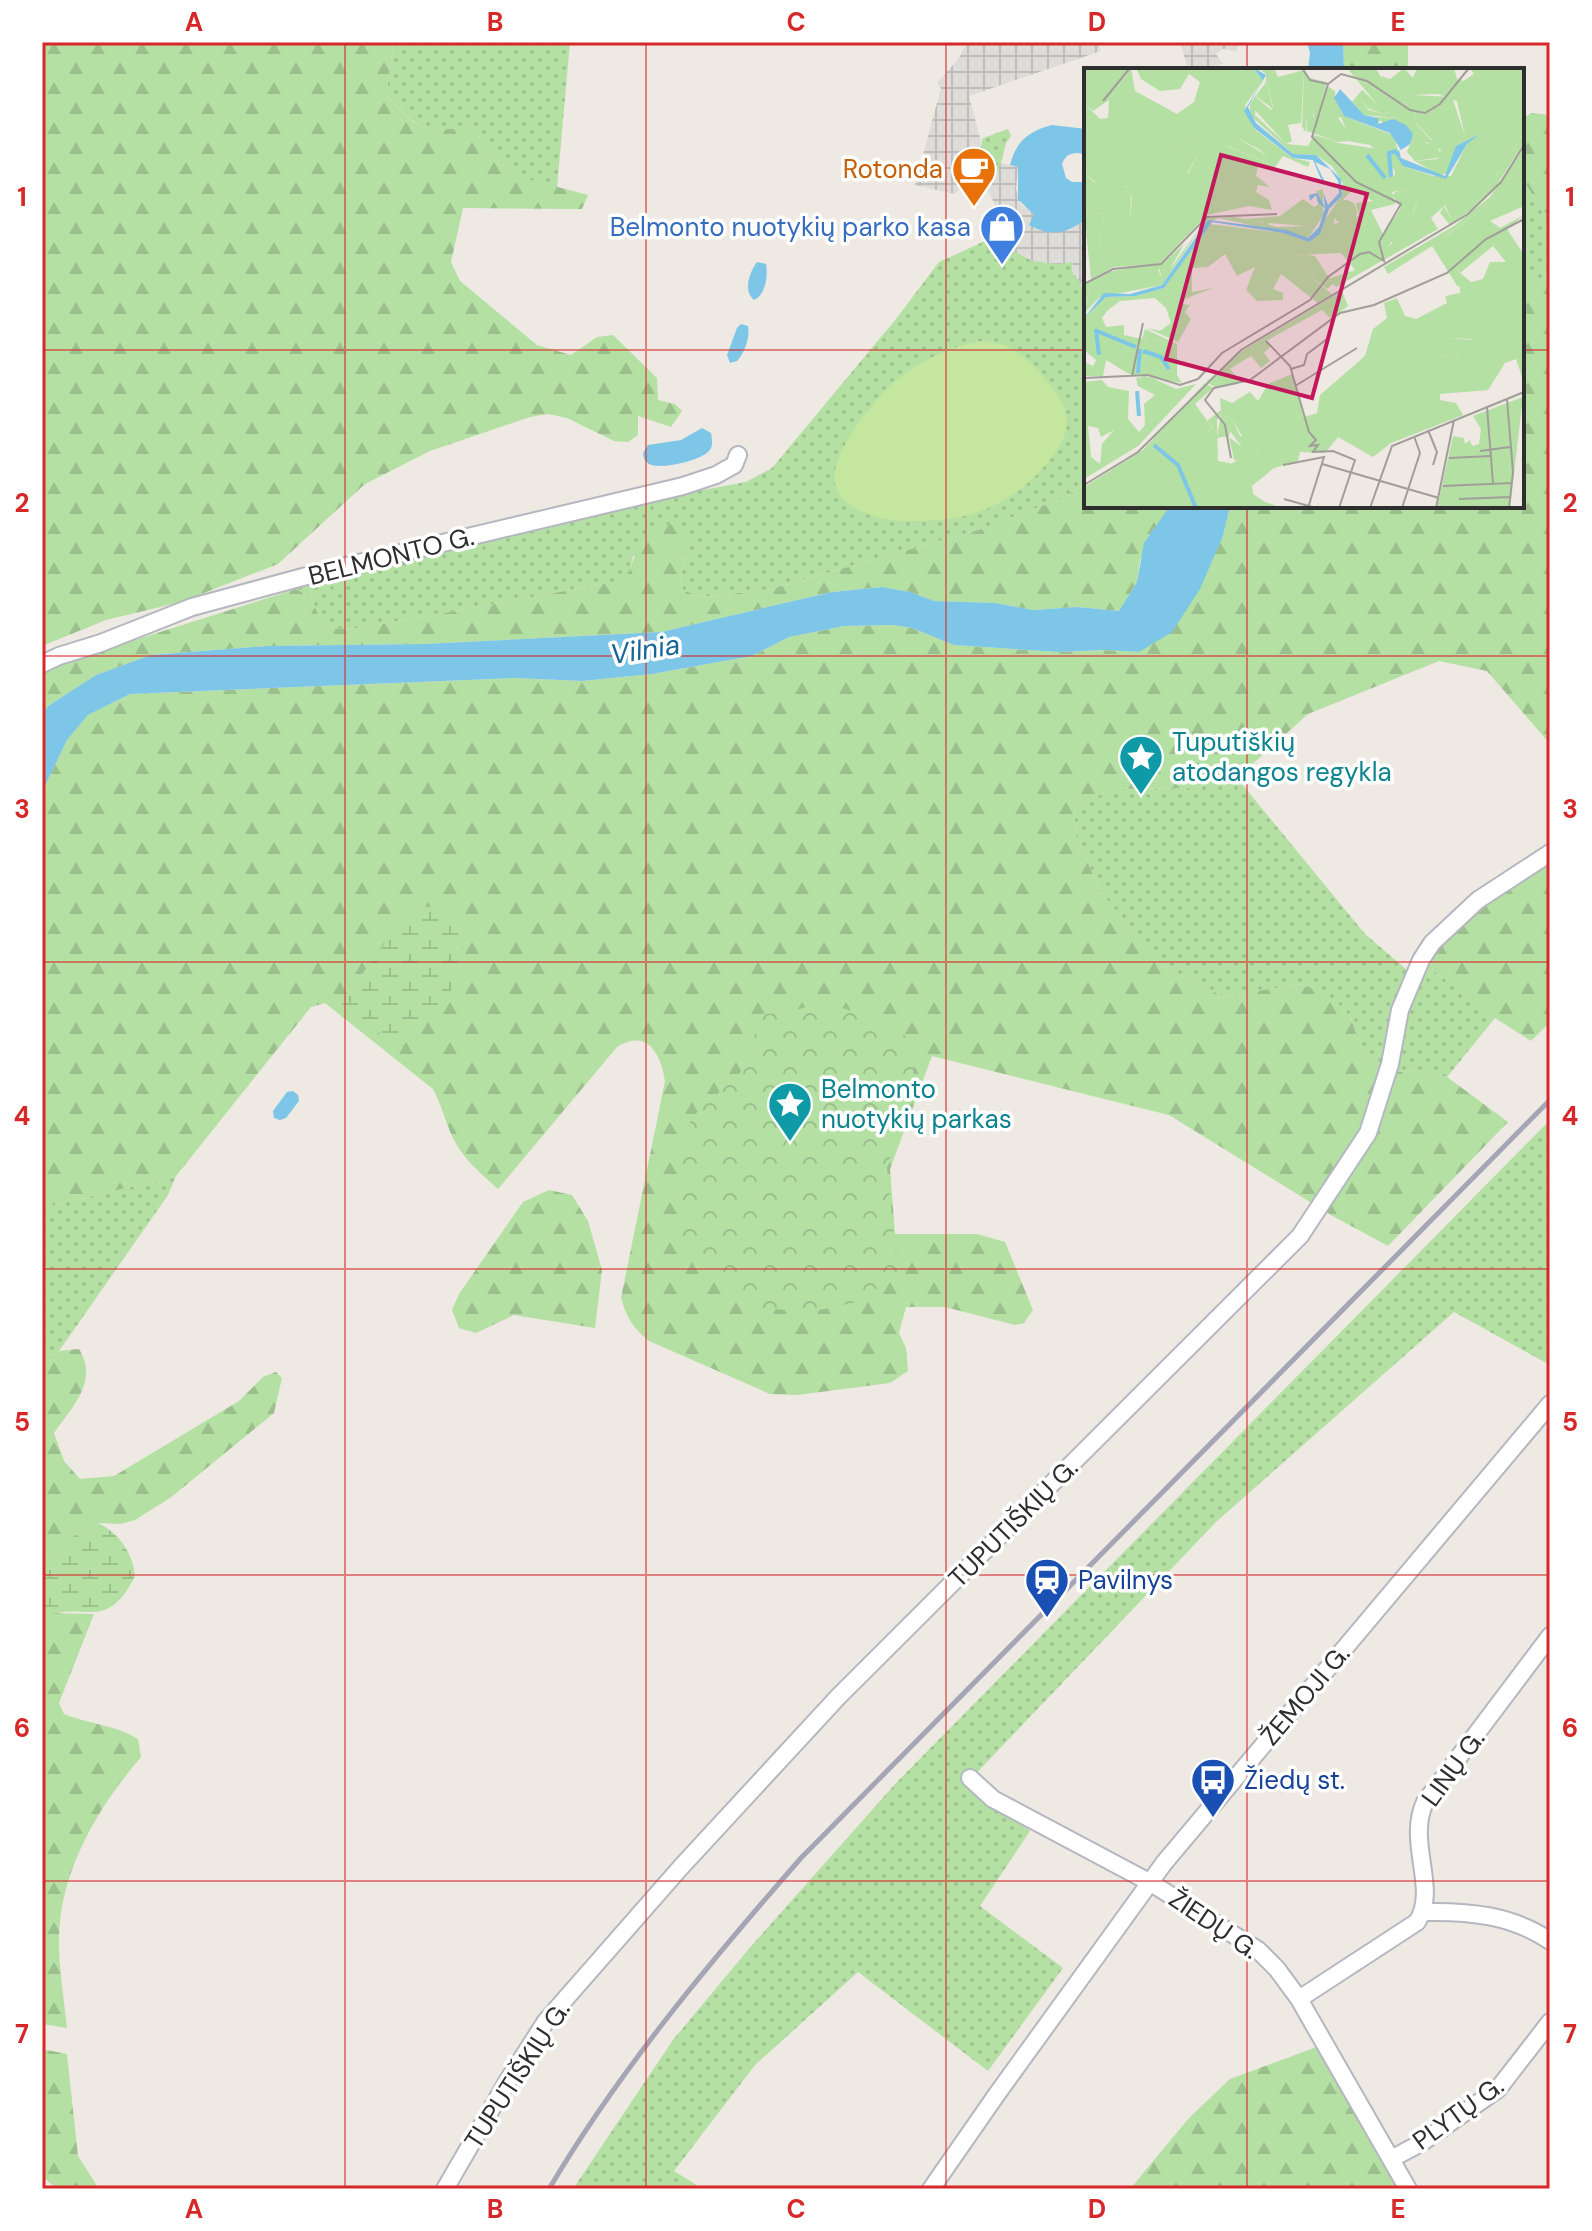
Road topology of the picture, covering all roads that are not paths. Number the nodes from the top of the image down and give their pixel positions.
1 (738, 455) dead end
2 (42, 664) edge
3 (1550, 853) edge
4 (1550, 1404) edge
5 (1550, 1636) edge
6 (970, 1778) dead end
7 (1151, 1883) junction
8 (1424, 1912) junction
9 (1550, 1941) edge
10 (1299, 1999) junction
11 (1550, 2022) edge
12 (1391, 2159) junction
13 (445, 2189) edge
14 (931, 2189) edge
15 (1408, 2189) edge

1 - 2 street, BELMONTO G.
3 - 13 street, TUPUTIŠKIŲ G.
4 - 7 street, ŽEMOJI G.
5 - 8 street, LINŲ G.
6 - 7 street, ŽIEDŲ G.
7 - 10 street, ŽIEDŲ G.
7 - 14 street, ŽEMOJI G.
8 - 9 street
8 - 10 street
10 - 12 street, ŽIEDŲ G.
11 - 12 street, PLYTŲ G.
12 - 15 street, ŽIEDŲ G.

